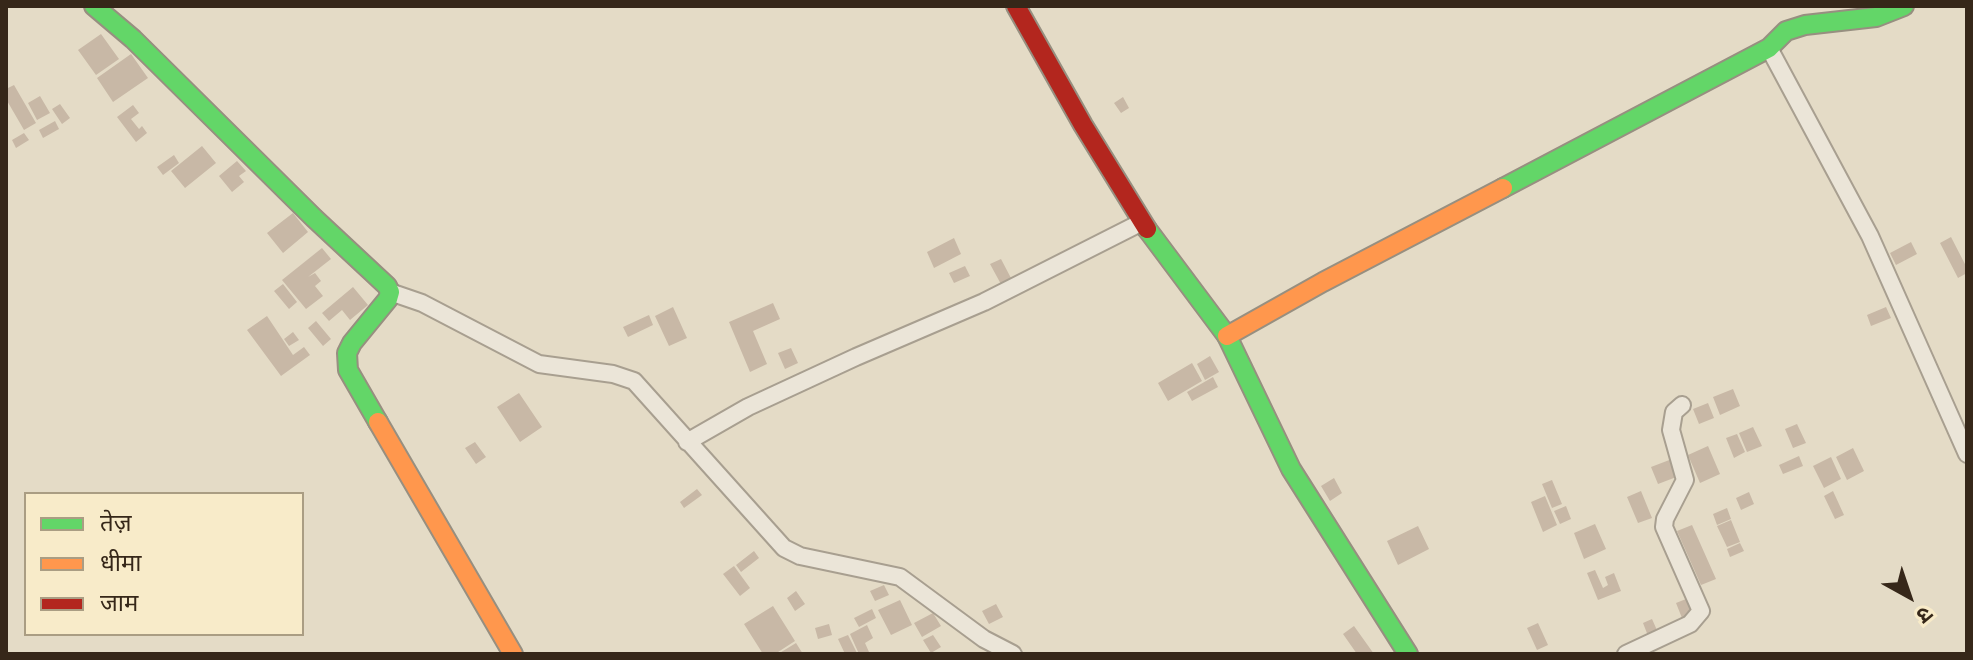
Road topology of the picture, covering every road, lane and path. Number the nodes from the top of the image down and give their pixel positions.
1 (1016, 6) edge
2 (1904, 6) edge
3 (102, 9) edge
4 (1769, 48) junction
5 (1142, 222) junction
6 (390, 292) junction
7 (1227, 336) junction
8 (1682, 405) dead end
9 (687, 442) junction
10 (1967, 454) edge
11 (513, 654) edge
12 (1013, 654) edge
13 (1408, 654) edge
14 (1626, 654) edge

1 - 5 street
2 - 4 street
3 - 6 street
4 - 7 street
4 - 10 street
5 - 7 street
5 - 9 street
6 - 9 street
6 - 11 street
7 - 13 street
8 - 14 street
9 - 12 street

